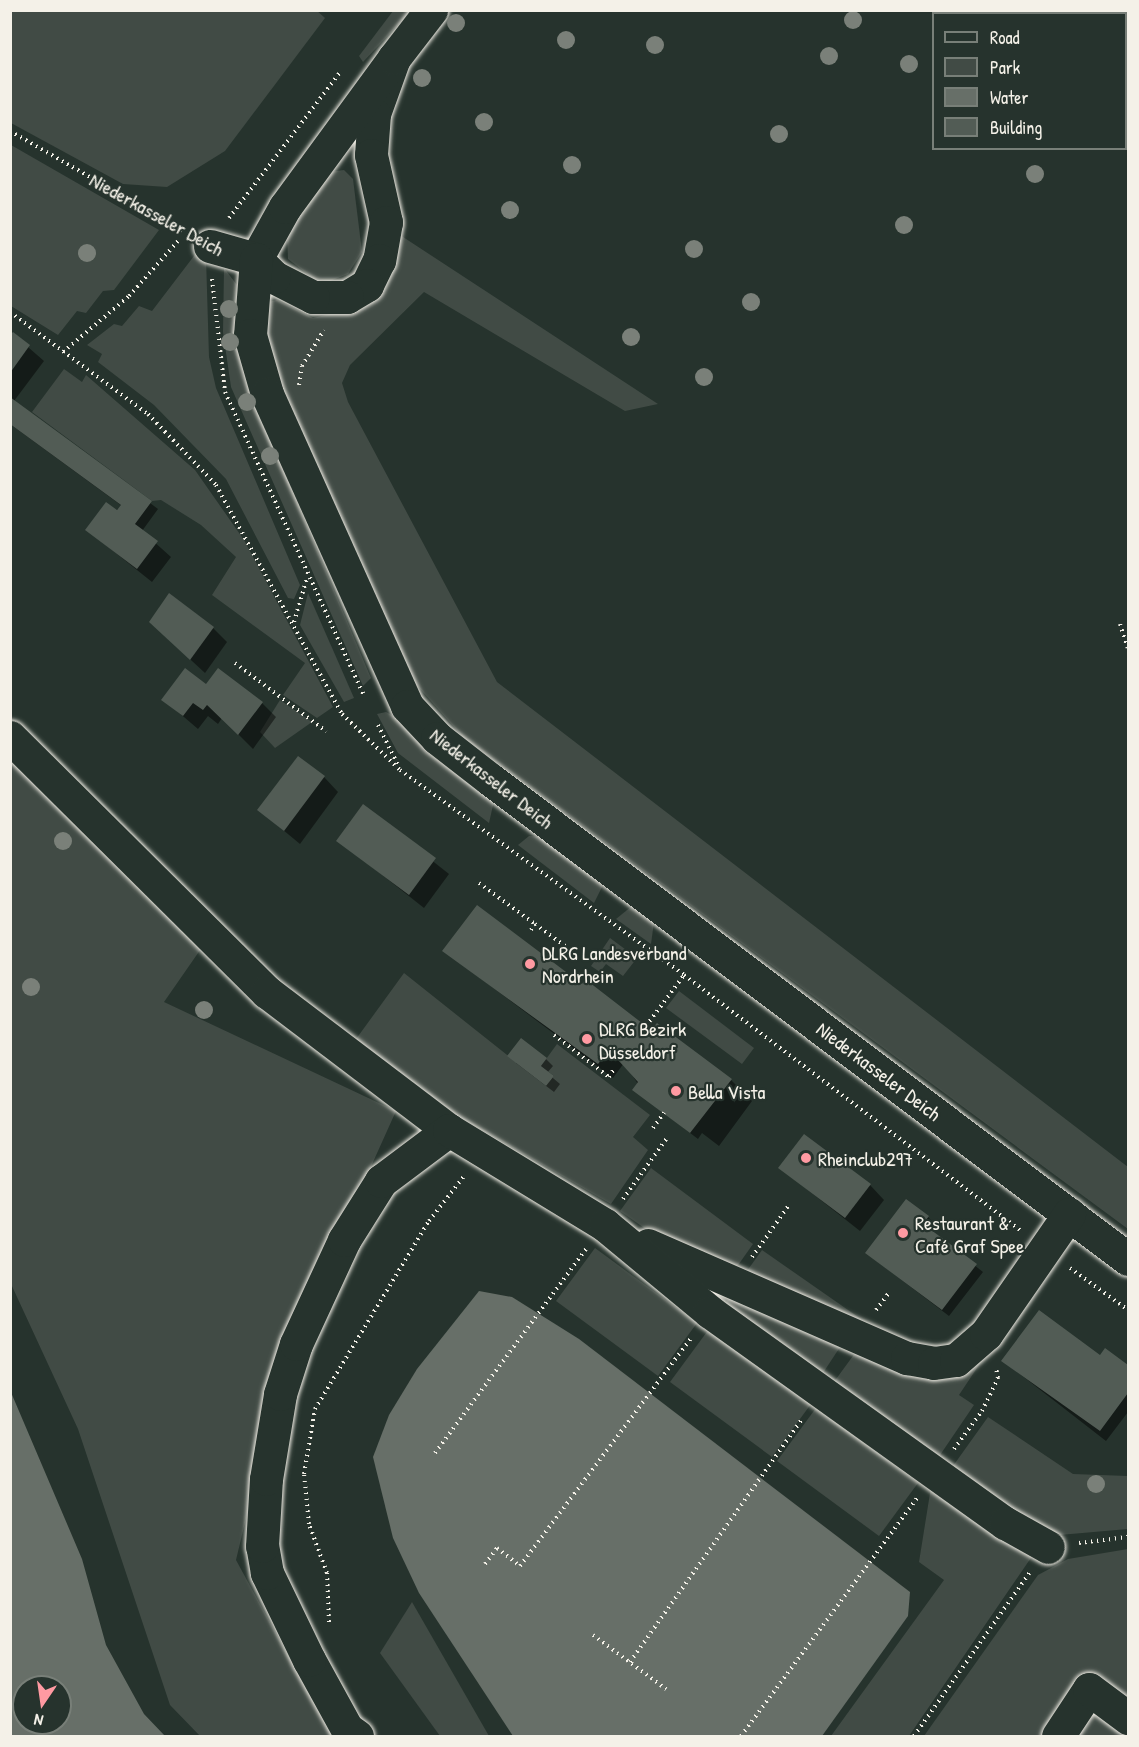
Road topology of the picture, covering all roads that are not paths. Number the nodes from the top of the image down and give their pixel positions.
1 (431, 10) edge
2 (394, 58) junction
3 (198, 239) road end
4 (256, 259) junction
5 (10, 737) edge
6 (449, 1130) junction
7 (1069, 1214) junction
8 (604, 1225) junction
9 (1128, 1259) edge
10 (1048, 1547) road end
11 (1128, 1718) edge
12 (357, 1737) edge
13 (1058, 1737) edge

1 - 2 street
2 - 4 street
2 - 4 street
3 - 4 street, Niederkasseler Deich
4 - 7 street, Niederkasseler Deich
5 - 6 street
6 - 8 street
6 - 12 street
7 - 8 street
7 - 9 street, Niederkasseler Deich
8 - 10 street
11 - 13 street

